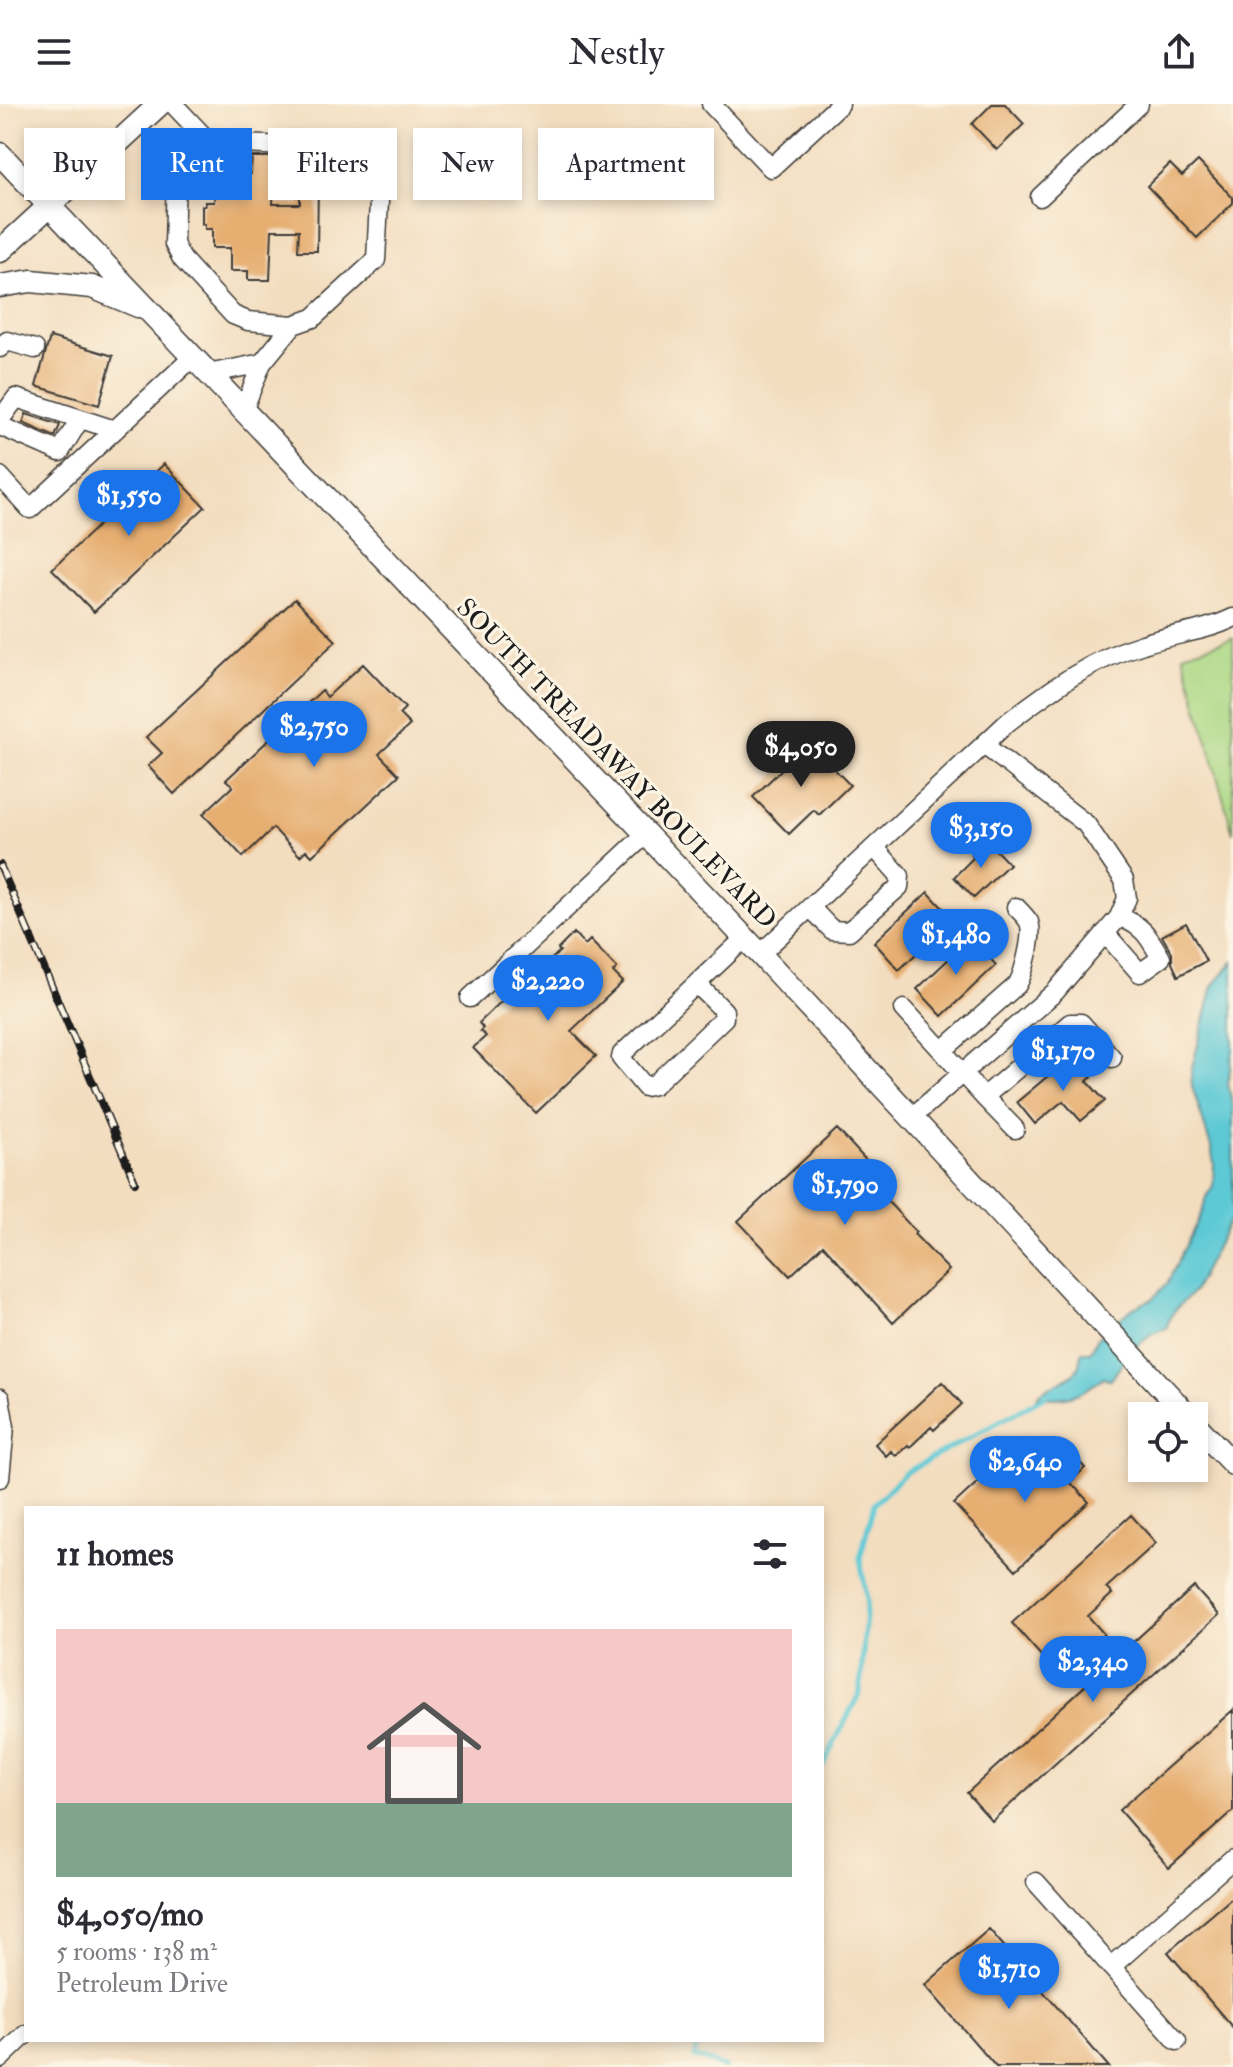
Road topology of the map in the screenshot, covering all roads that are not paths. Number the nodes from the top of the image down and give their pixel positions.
1 (160, 104) edge
2 (173, 104) edge
3 (711, 104) edge
4 (840, 104) edge
5 (1139, 104) edge
6 (196, 128) edge
7 (252, 145) edge
8 (0, 154) edge
9 (1040, 197) dead end
10 (175, 200) edge
11 (48, 206) junction
12 (0, 251) edge
13 (0, 286) edge
14 (147, 310) junction
15 (293, 325) junction
16 (0, 348) edge
17 (35, 349) dead end
18 (262, 363) junction
19 (200, 366) junction
20 (243, 411) junction
21 (80, 419) junction
22 (0, 423) edge
23 (115, 430) junction
24 (0, 476) edge
25 (1233, 618) edge
26 (984, 745) junction
27 (646, 834) junction
28 (875, 848) junction
29 (810, 907) junction
30 (1016, 907) dead end
31 (1119, 917) junction
32 (1105, 933) junction
33 (752, 946) junction
34 (697, 984) junction
35 (470, 998) dead end
36 (904, 1009) dead end
37 (942, 1051) junction
38 (1112, 1058) dead end
39 (962, 1074) junction
40 (984, 1097) junction
41 (911, 1118) junction
42 (1015, 1129) dead end
43 (0, 1398) edge
44 (1175, 1402) edge
45 (1208, 1438) edge
46 (1233, 1464) edge
47 (0, 1478) edge
48 (1233, 1859) edge
49 (1036, 1882) dead end
50 (1111, 1967) junction
51 (24, 2036) edge
52 (1177, 2041) dead end
53 (0, 2059) edge

1 - 11 main road
2 - 6 street
3 - 4 street
5 - 9 street
7 - 15 street
8 - 11 main road, SOUTH TREADAWAY BOULEVARD
10 - 15 street
11 - 12 main road
11 - 14 main road, SOUTH TREADAWAY BOULEVARD
13 - 14 main road
14 - 19 main road, SOUTH TREADAWAY BOULEVARD
15 - 18 street
16 - 17 street
18 - 19 street
18 - 20 street
19 - 20 main road, SOUTH TREADAWAY BOULEVARD
19 - 23 street
20 - 27 main road, SOUTH TREADAWAY BOULEVARD
21 - 22 street
21 - 22 street
21 - 23 street
23 - 24 street
25 - 26 street
26 - 28 street
26 - 31 street
27 - 33 main road, SOUTH TREADAWAY BOULEVARD
27 - 35 street
28 - 29 street
28 - 29 street
29 - 33 street
30 - 37 street
31 - 32 street
31 - 32 street
32 - 39 street
33 - 34 street
33 - 41 main road, SOUTH TREADAWAY BOULEVARD
34 - 34 street
36 - 37 street
37 - 39 street
38 - 40 street
39 - 40 street
39 - 41 street
40 - 42 street
41 - 44 main road, SOUTH TREADAWAY BOULEVARD
43 - 47 street
45 - 46 main road
48 - 50 street
49 - 50 street
50 - 52 street
51 - 53 street

